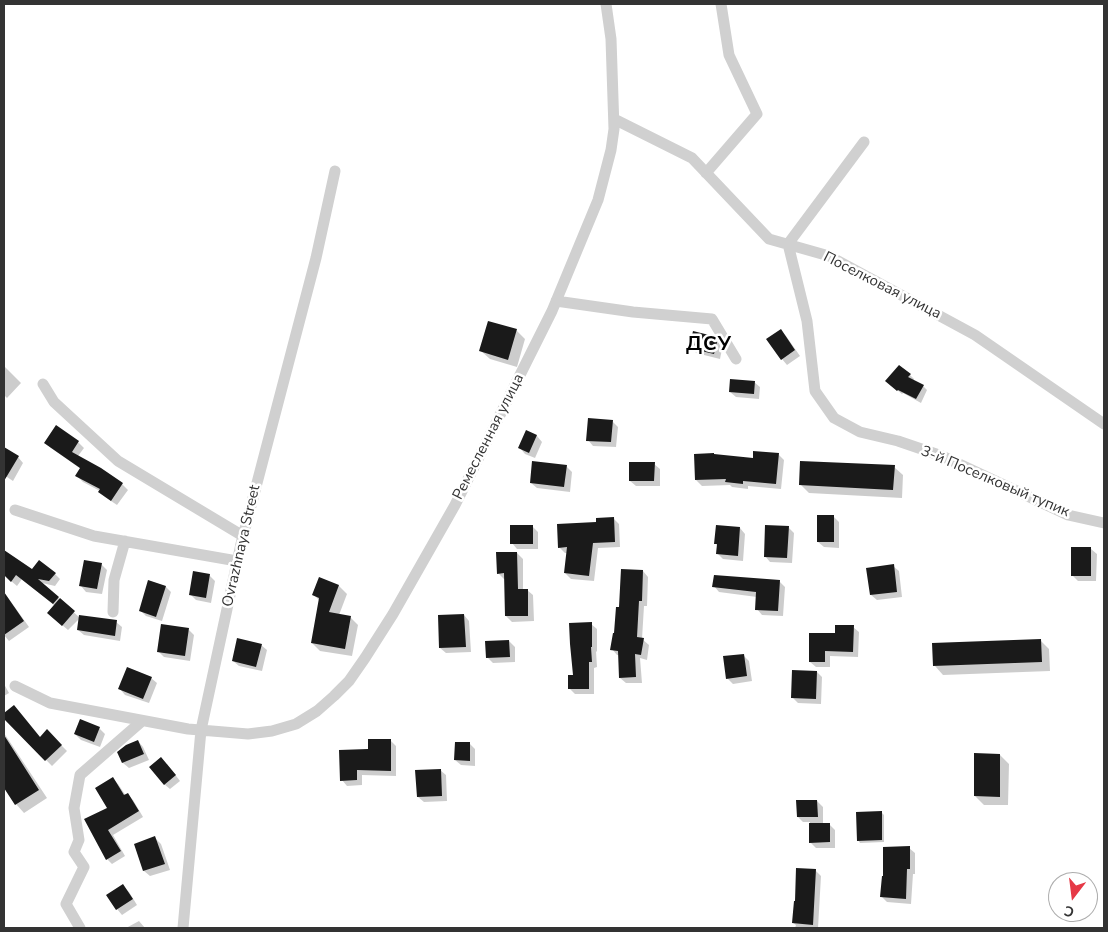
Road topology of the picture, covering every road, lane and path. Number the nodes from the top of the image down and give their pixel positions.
1 (606, 4) edge
2 (721, 4) edge
3 (614, 119) junction
4 (864, 142) dead end
5 (336, 171) dead end
6 (706, 173) junction
7 (788, 244) junction
8 (556, 301) junction
9 (736, 359) dead end
10 (43, 384) dead end
11 (1104, 424) edge
12 (15, 510) dead end
13 (1104, 523) edge
14 (243, 536) junction
15 (125, 541) junction
16 (237, 561) junction
17 (113, 612) dead end
18 (15, 686) dead end
19 (142, 721) junction
20 (201, 730) junction
21 (80, 928) edge
22 (182, 928) edge

1 - 3 street, Ремесленная улица
2 - 6 street
3 - 6 street, Поселковая улица
3 - 8 street, Ремесленная улица
4 - 7 street
5 - 14 street, Ovrazhnaya Street
6 - 7 street, Поселковая улица
7 - 11 street, Поселковая улица
7 - 13 street, 3-й Поселковый тупик
8 - 9 street
8 - 20 street, Ремесленная улица
10 - 14 street
12 - 15 street
14 - 16 street, Ovrazhnaya Street
15 - 16 street
15 - 17 street
16 - 20 street, Ovrazhnaya Street
18 - 19 street, Ремесленная улица
19 - 20 street, Ремесленная улица
19 - 21 street
20 - 22 street, Ovrazhnaya Street

